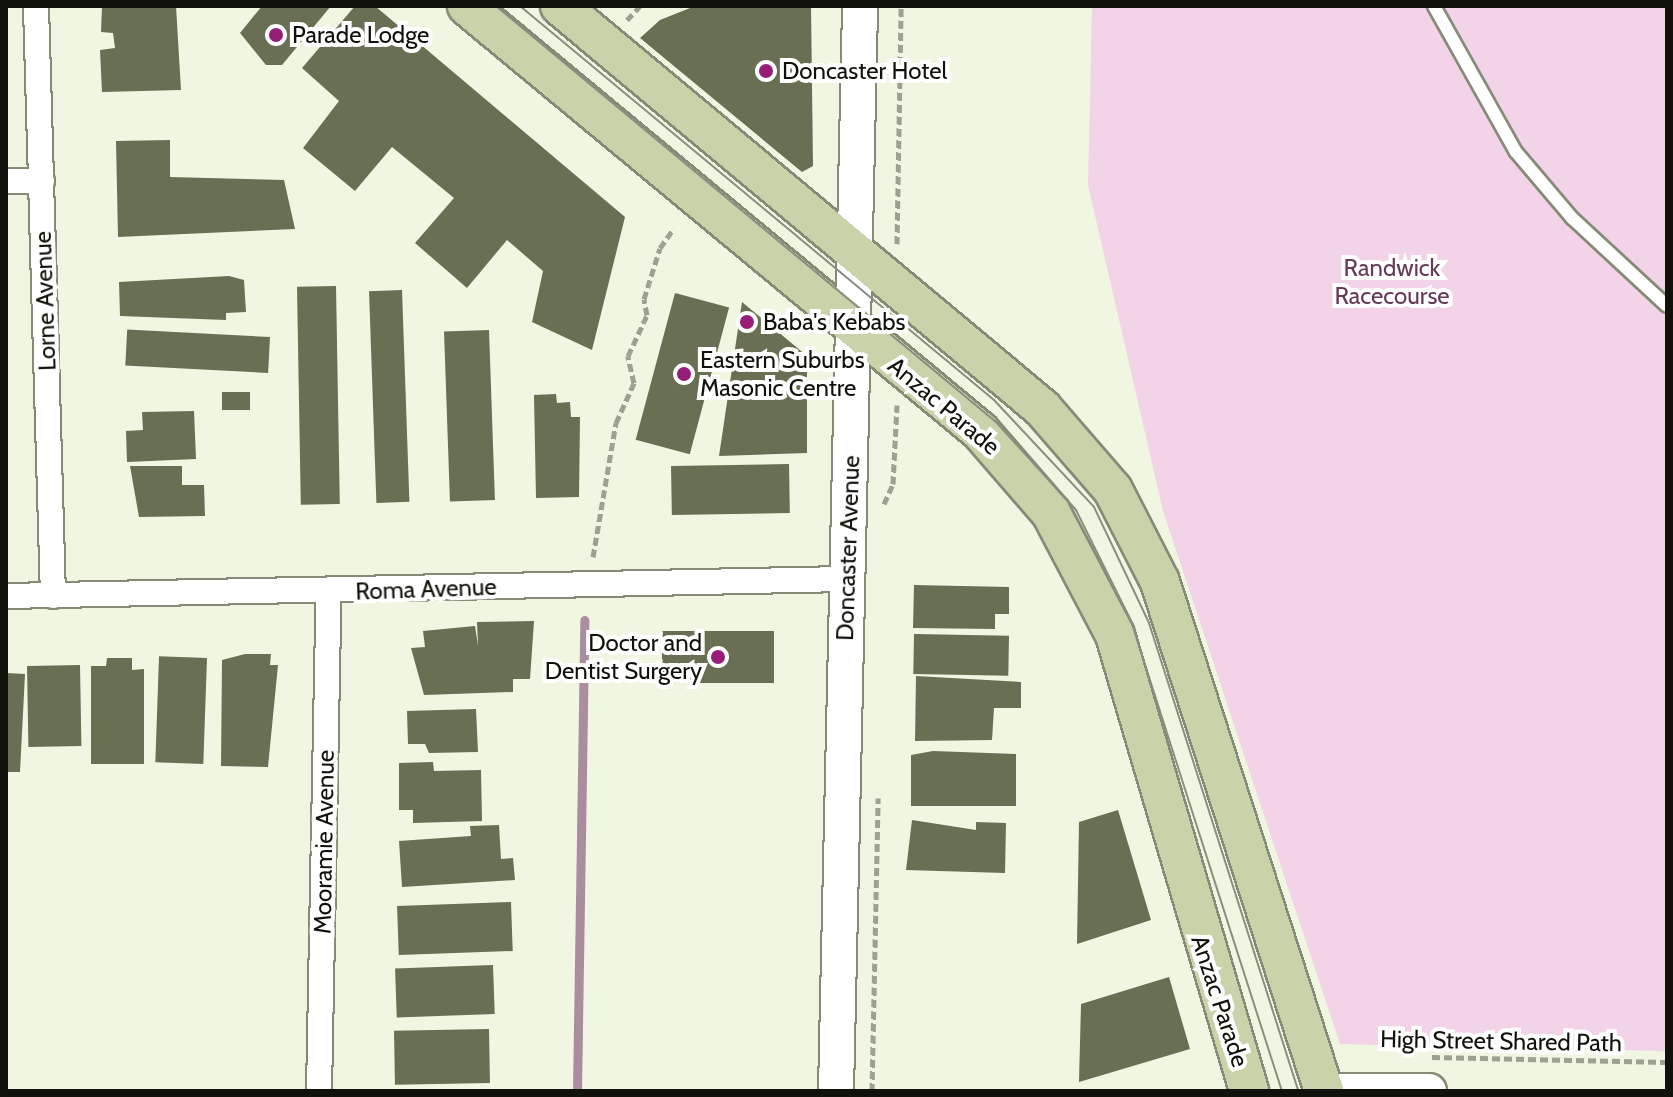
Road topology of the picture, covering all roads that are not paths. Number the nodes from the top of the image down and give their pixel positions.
1 (36, 6) edge
2 (467, 6) edge
3 (560, 6) edge
4 (860, 6) edge
5 (1434, 6) edge
6 (6, 181) edge
7 (42, 181) junction
8 (853, 254) junction
9 (1667, 306) edge
10 (852, 331) junction
11 (847, 579) junction
12 (329, 592) junction
13 (6, 596) edge
14 (53, 596) junction
15 (319, 1091) edge
16 (836, 1091) edge
17 (1249, 1091) edge
18 (1324, 1091) edge
19 (1333, 1091) edge
20 (1429, 1091) edge

1 - 7 street, Lorne Avenue
2 - 10 main road, Anzac Parade
3 - 8 main road
4 - 8 street, Doncaster Avenue
5 - 9 lane
6 - 7 street
7 - 14 street, Lorne Avenue
8 - 10 street, Doncaster Avenue
8 - 18 main road
10 - 11 street, Doncaster Avenue
10 - 17 main road, Anzac Parade
11 - 12 street, Roma Avenue
11 - 16 street, Doncaster Avenue
12 - 14 street, Roma Avenue
12 - 15 street, Mooramie Avenue
13 - 14 street, Roma Avenue
19 - 20 street

